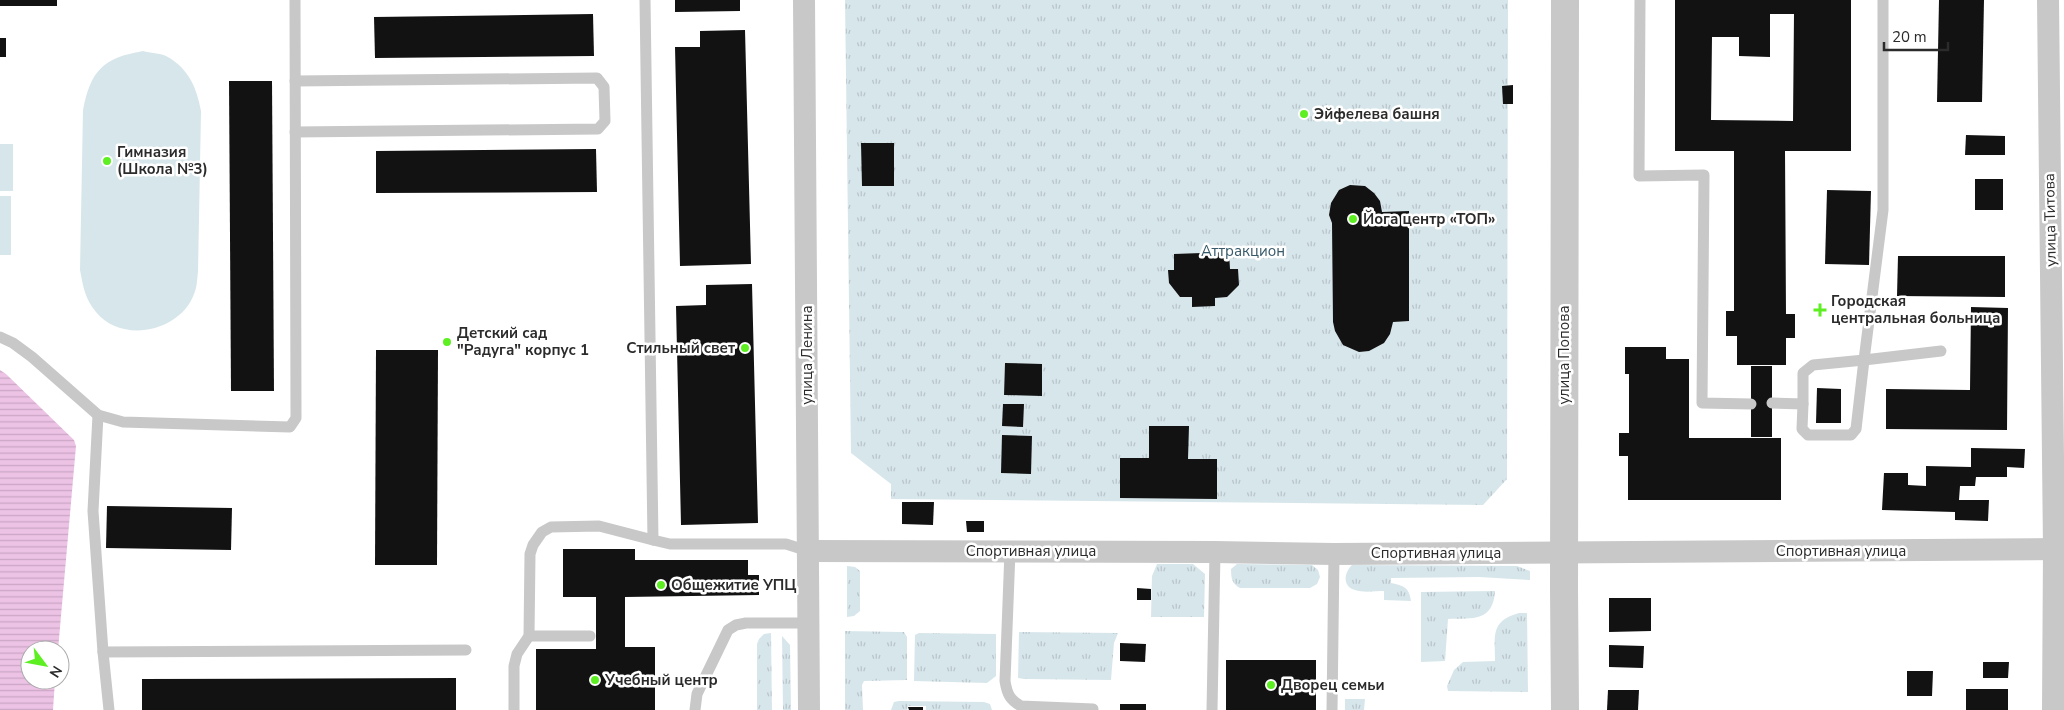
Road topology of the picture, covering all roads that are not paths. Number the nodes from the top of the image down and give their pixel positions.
1 (294, 0) edge
2 (645, 0) edge
3 (804, 0) edge
4 (1566, 0) edge
5 (1640, 0) edge
6 (1883, 0) edge
7 (2048, 0) edge
8 (295, 81) junction
9 (295, 132) junction
10 (0, 337) edge
11 (1941, 351) dead end
12 (1864, 360) junction
13 (1751, 404) dead end
14 (1772, 404) dead end
15 (1803, 404) junction
16 (98, 415) junction
17 (653, 540) junction
18 (2059, 549) edge
19 (808, 551) junction
20 (1010, 551) junction
21 (1215, 552) junction
22 (1564, 553) junction
23 (1334, 554) junction
24 (809, 623) junction
25 (529, 636) junction
26 (590, 636) dead end
27 (466, 650) dead end
28 (103, 652) junction
29 (1093, 709) edge
30 (109, 710) edge
31 (514, 710) edge
32 (695, 710) edge
33 (809, 710) edge
34 (1212, 710) edge
35 (1332, 710) edge
36 (1565, 710) edge
37 (2053, 710) edge

1 - 8 lane
2 - 17 lane
3 - 19 street, улица Ленина
4 - 22 street, улица Попова
5 - 13 lane
6 - 12 lane
7 - 18 street, улица Титова
8 - 9 lane
8 - 9 lane
9 - 16 lane
10 - 16 lane
11 - 12 lane
12 - 15 lane
12 - 15 lane
14 - 15 lane
16 - 28 lane
17 - 19 lane
17 - 25 lane
18 - 22 street, Спортивная улица
18 - 37 street, улица Титова
19 - 20 street, Спортивная улица
19 - 24 street, улица Ленина
20 - 21 street, Спортивная улица
20 - 29 lane
21 - 23 street, Спортивная улица
21 - 34 lane
22 - 23 street, Спортивная улица
22 - 36 street, улица Попова
23 - 35 lane
24 - 32 lane
24 - 33 street, улица Ленина
25 - 26 lane
25 - 31 lane
27 - 28 lane
28 - 30 lane

